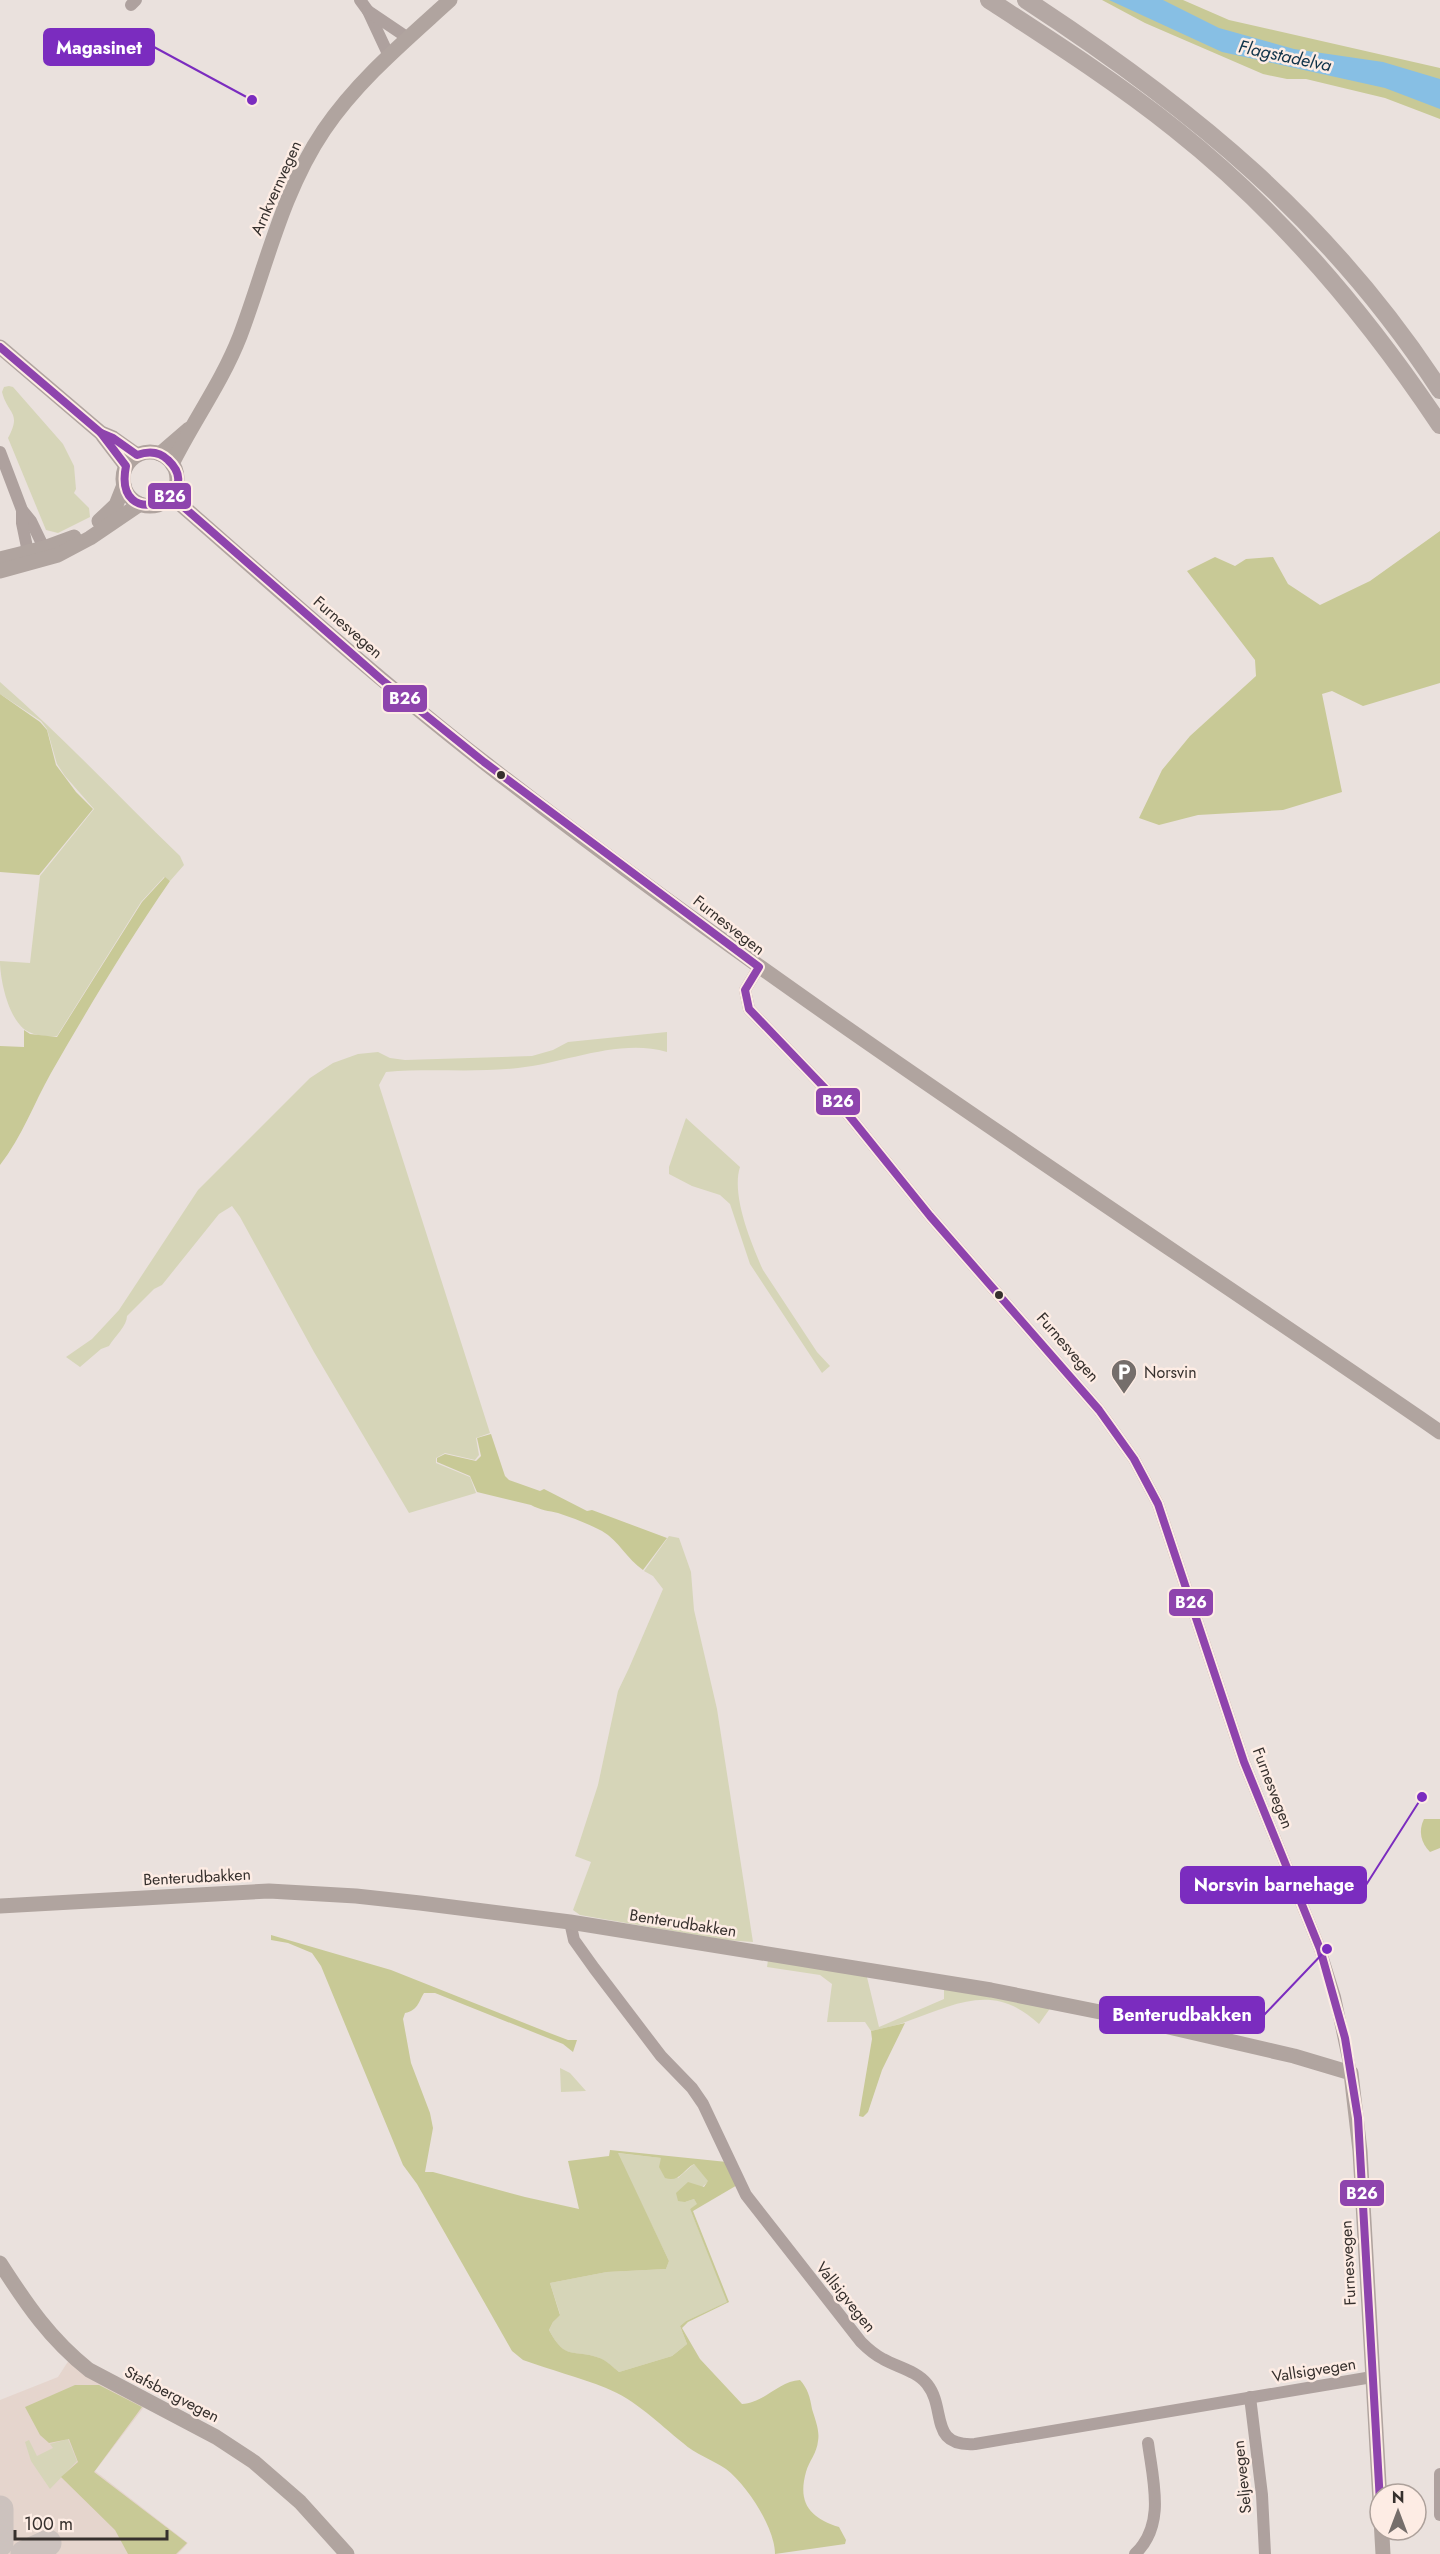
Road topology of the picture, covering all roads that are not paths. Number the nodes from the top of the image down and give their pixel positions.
1 (360, 0) edge
2 (450, 0) edge
3 (989, 0) edge
4 (1026, 0) edge
5 (368, 11) junction
6 (408, 38) junction
7 (389, 56) junction
8 (0, 346) edge
9 (1440, 390) edge
10 (1440, 425) edge
11 (0, 452) edge
12 (166, 459) junction
13 (132, 461) junction
14 (124, 485) junction
15 (171, 496) junction
16 (141, 504) junction
17 (22, 510) junction
18 (44, 548) junction
19 (28, 552) junction
20 (0, 559) edge
21 (0, 571) edge
22 (759, 967) junction
23 (1440, 1432) edge
24 (0, 1906) edge
25 (570, 1922) junction
26 (1351, 2073) junction
27 (0, 2263) edge
28 (1372, 2377) junction
29 (1250, 2397) junction
30 (1148, 2443) dead end
31 (1440, 2474) edge
32 (1440, 2515) edge
33 (339, 2552) edge
34 (1135, 2554) edge
35 (1265, 2554) edge
36 (1383, 2554) edge

1 - 5 street
2 - 6 main road, Arnkvernvegen
3 - 10 highway
4 - 9 highway
5 - 6 street
5 - 7 street
6 - 7 main road, Arnkvernvegen
7 - 12 main road, Arnkvernvegen
8 - 13 main road
11 - 17 street
12 - 13 main road
12 - 15 main road
13 - 14 main road
14 - 16 main road
14 - 18 main road
15 - 16 main road
15 - 22 main road, Furnesvegen
16 - 21 main road
17 - 18 street
17 - 19 street
18 - 19 main road
19 - 20 main road
22 - 23 main road
22 - 26 street, Furnesvegen
24 - 25 main road, Benterudbakken
25 - 26 main road, Benterudbakken
25 - 29 street, Vallsigvegen
26 - 28 main road, Furnesvegen
27 - 33 main road, Stafsbergvegen
28 - 29 street, Vallsigvegen
28 - 36 main road, Furnesvegen
29 - 35 street, Seljevegen
30 - 34 street
31 - 32 street

